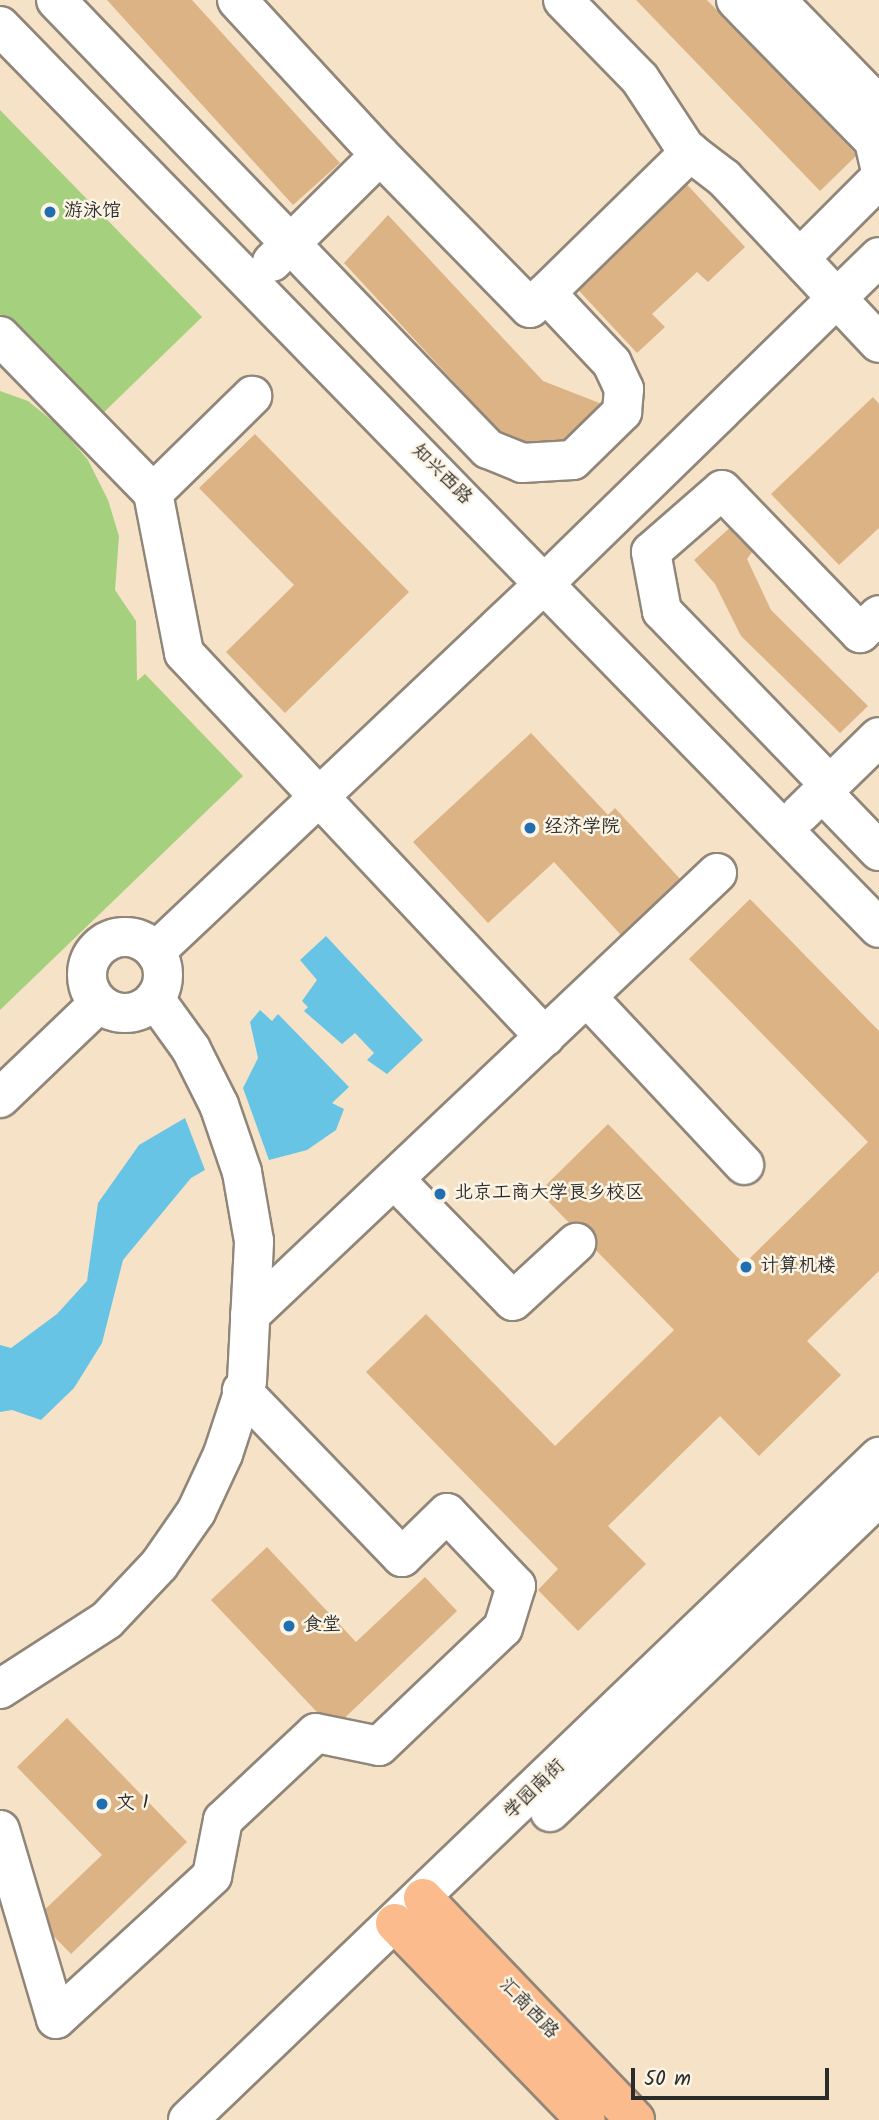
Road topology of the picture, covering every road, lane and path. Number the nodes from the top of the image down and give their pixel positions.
1 (56, 0) edge
2 (237, 0) edge
3 (563, 0) edge
4 (736, 0) edge
5 (797, 8) edge
6 (0, 26) edge
7 (879, 106) edge
8 (690, 152) junction
9 (380, 155) junction
10 (879, 163) edge
11 (879, 179) edge
12 (281, 253) junction
13 (879, 257) edge
14 (800, 258) junction
15 (546, 293) junction
16 (837, 297) junction
17 (0, 336) edge
18 (879, 343) edge
19 (252, 397) dead end
20 (153, 493) junction
21 (546, 582) junction
22 (873, 634) edge
23 (879, 737) edge
24 (318, 795) junction
25 (817, 797) junction
26 (879, 851) edge
27 (716, 873) dead end
28 (879, 928) edge
29 (155, 952) junction
30 (587, 997) junction
31 (155, 999) junction
32 (99, 1003) junction
33 (545, 1037) junction
34 (0, 1098) edge
35 (744, 1165) dead end
36 (394, 1180) junction
37 (576, 1242) dead end
38 (250, 1315) junction
39 (242, 1391) junction
40 (879, 1457) edge
41 (879, 1496) edge
42 (0, 1689) edge
43 (0, 1830) edge
44 (417, 1919) junction
45 (188, 2120) edge
46 (227, 2120) edge
47 (586, 2120) edge
48 (635, 2120) edge

1 - 12 street
2 - 9 street
3 - 8 street
4 - 10 street
5 - 7 street
6 - 21 street, 知兴西路
8 - 14 street
8 - 15 street
9 - 12 street
9 - 15 street
11 - 14 street
12 - 15 street
13 - 16 street
14 - 16 street
16 - 18 street
16 - 21 street
17 - 20 street
19 - 20 street
20 - 24 street
21 - 24 street
21 - 28 street, 知兴西路
22 - 25 street
23 - 25 street
24 - 29 street
24 - 33 street
25 - 26 street
27 - 30 street
29 - 31 street
29 - 32 street
30 - 33 street
30 - 35 street
31 - 32 street
31 - 38 street
32 - 34 street
33 - 36 street
36 - 37 street
36 - 38 street
38 - 39 street
39 - 42 street
39 - 43 street
40 - 44 street, 学园南街
41 - 44 street, 学园南街
44 - 45 street, 学园南街
44 - 46 street, 学园南街
44 - 47 main road, 汇商西路
44 - 48 main road, 汇商西路

